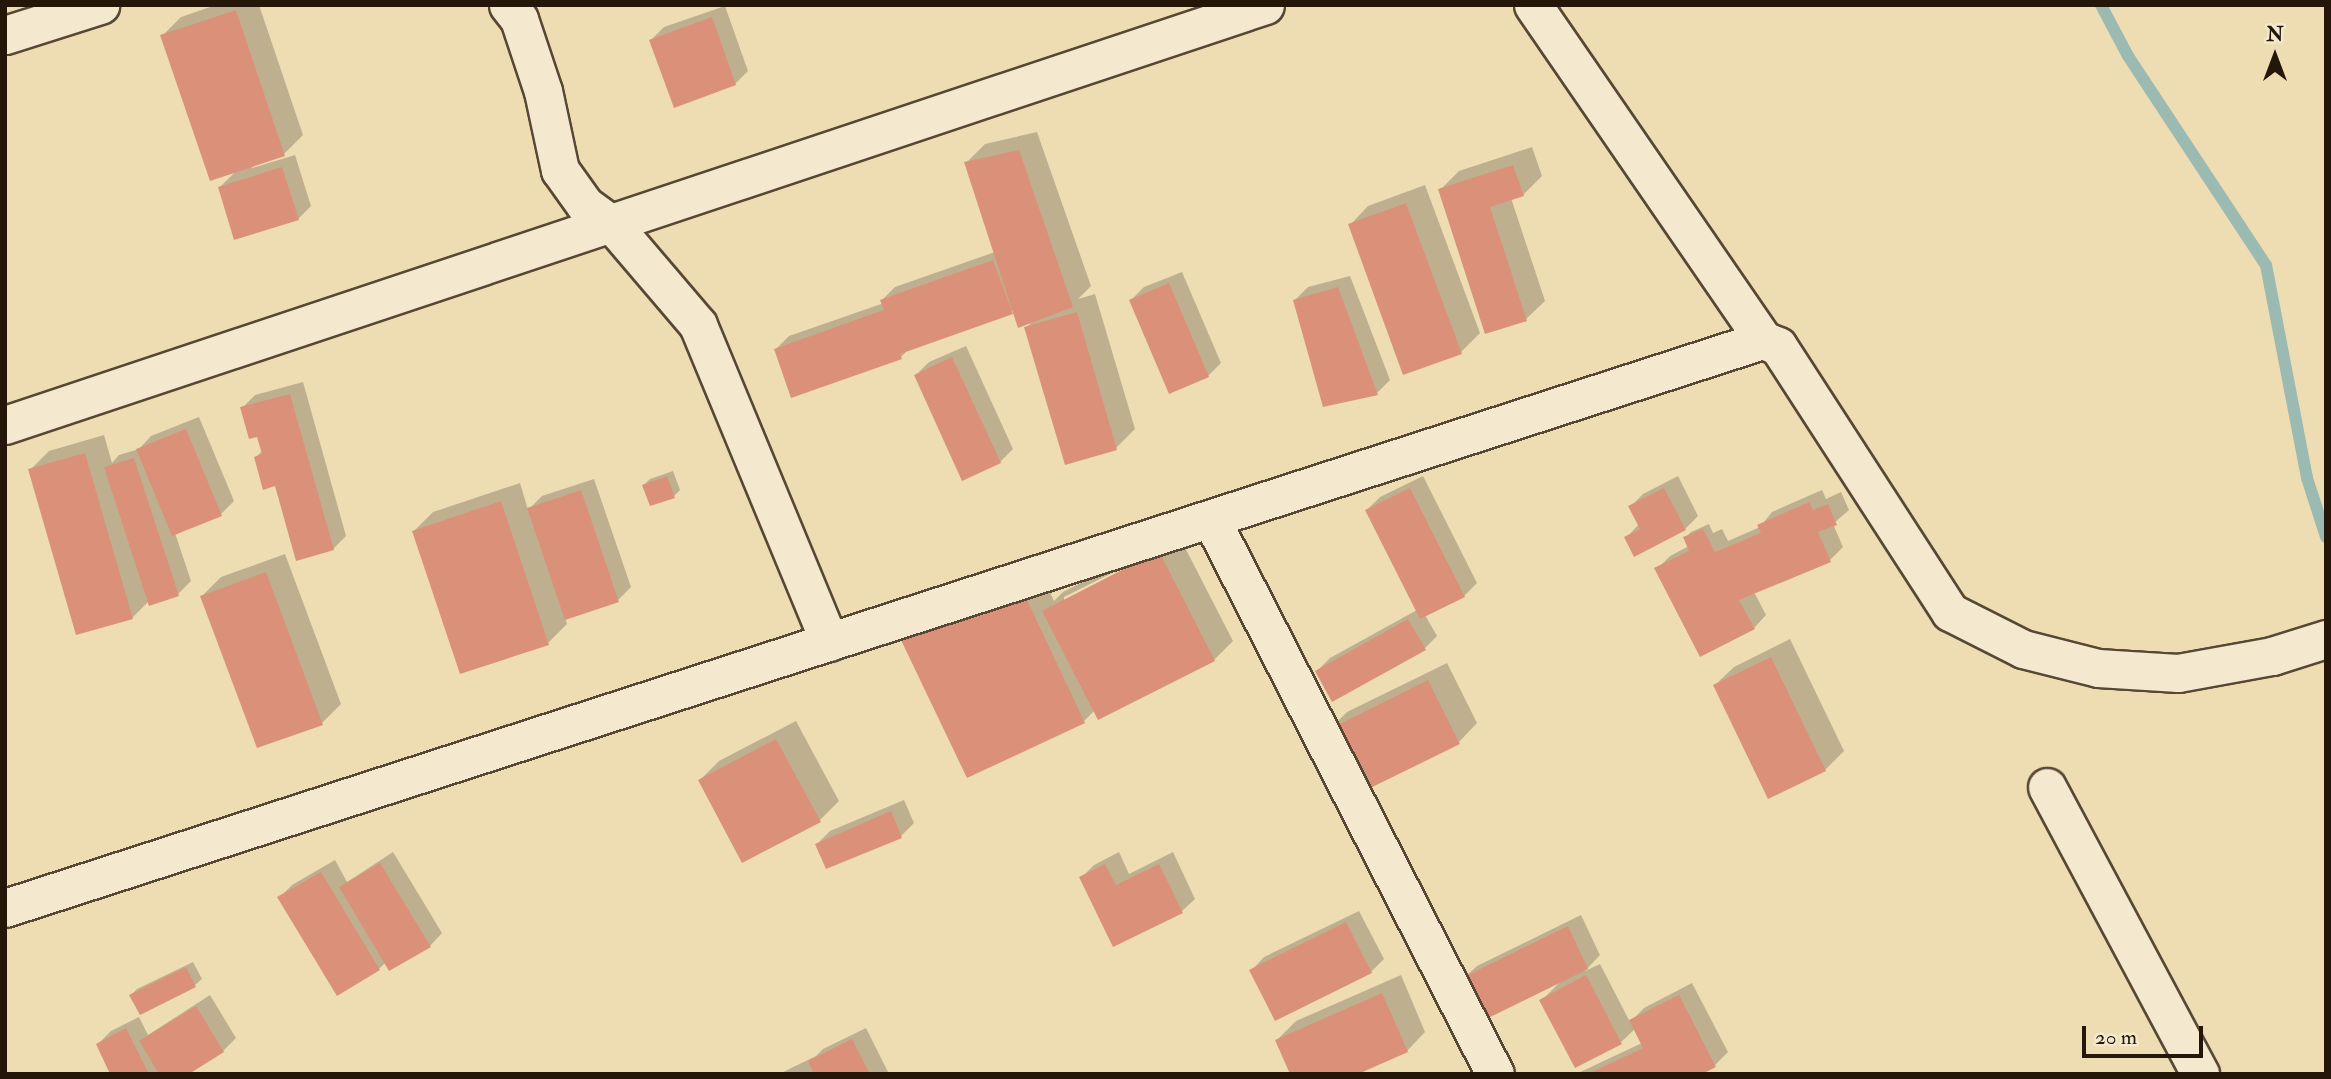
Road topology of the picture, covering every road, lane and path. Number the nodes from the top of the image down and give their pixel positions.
1 (100, 5) edge
2 (508, 5) edge
3 (1265, 5) edge
4 (1533, 5) edge
5 (5, 34) edge
6 (613, 225) junction
7 (1763, 340) junction
8 (5, 425) edge
9 (1211, 519) junction
10 (2326, 639) edge
11 (829, 642) junction
12 (2047, 787) dead end
13 (5, 908) edge
14 (1495, 1074) edge
15 (2200, 1074) edge

1 - 5 street
2 - 6 street
3 - 6 street
4 - 7 street
6 - 8 street
6 - 11 street
7 - 9 street
7 - 10 street
9 - 11 street
9 - 14 street
11 - 13 street
12 - 15 street

